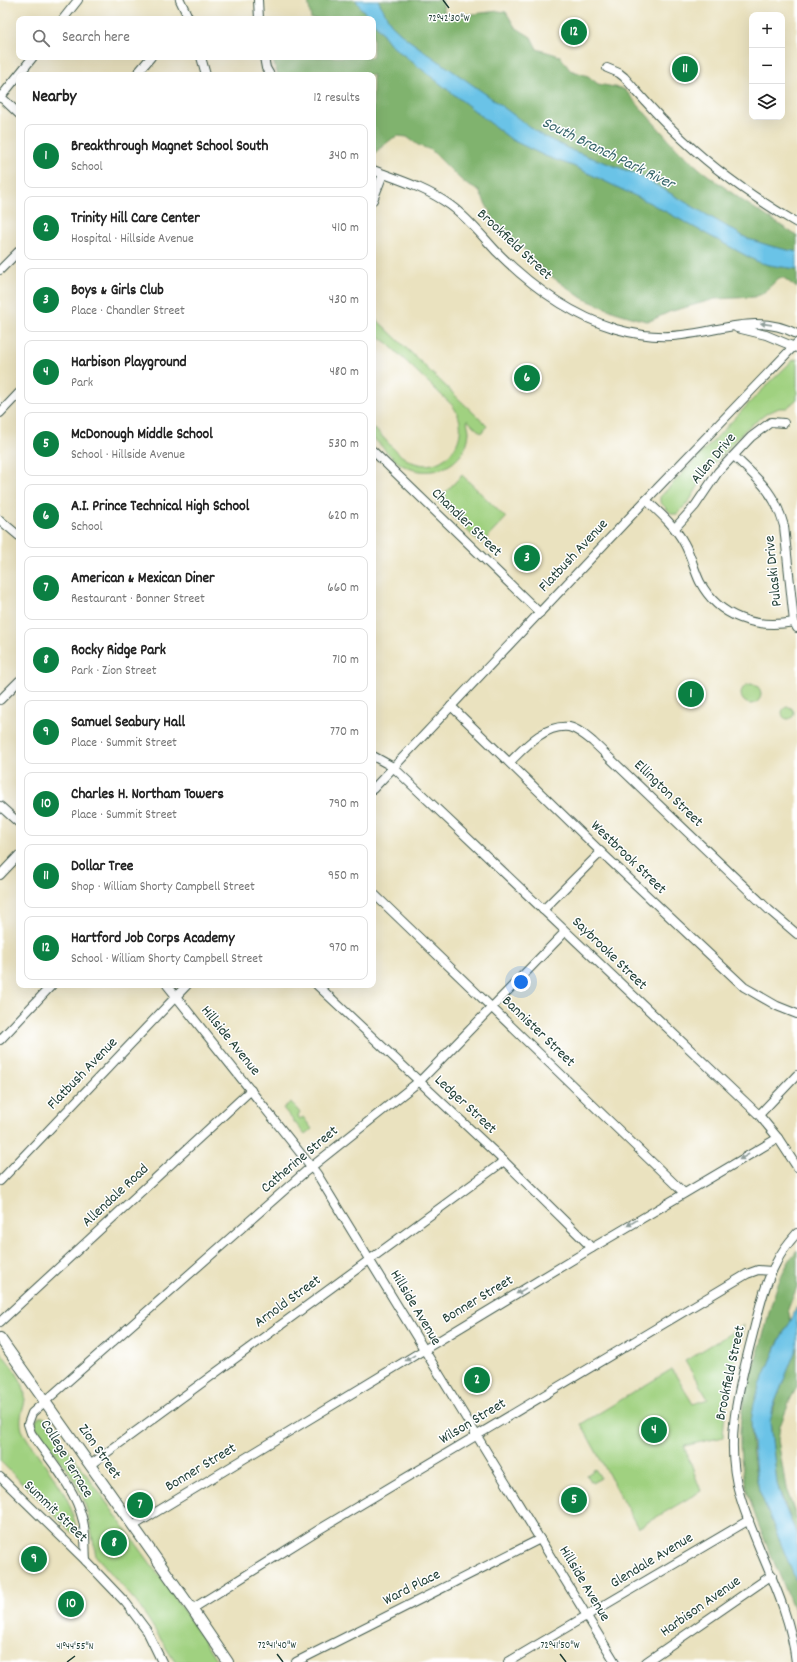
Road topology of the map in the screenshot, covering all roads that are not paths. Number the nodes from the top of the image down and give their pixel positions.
1 (78, 0) edge
2 (180, 0) edge
3 (258, 0) edge
4 (65, 16) edge
5 (188, 16) edge
6 (259, 16) edge
7 (31, 60) edge
8 (148, 60) edge
9 (202, 60) edge
10 (265, 60) edge
11 (607, 68) dead end
12 (21, 72) edge
13 (138, 72) edge
14 (205, 72) edge
15 (268, 72) edge
16 (16, 78) edge
17 (0, 97) edge
18 (16, 111) edge
19 (376, 171) edge
20 (383, 174) junction
21 (376, 192) edge
22 (797, 223) edge
23 (16, 253) edge
24 (0, 270) edge
25 (734, 327) junction
26 (797, 334) edge
27 (796, 346) edge
28 (16, 396) edge
29 (0, 413) edge
30 (784, 423) dead end
31 (376, 454) edge
32 (734, 456) junction
33 (646, 500) junction
34 (0, 520) edge
35 (675, 528) junction
36 (16, 533) edge
37 (540, 613) junction
38 (796, 625) edge
39 (16, 683) edge
40 (0, 700) edge
41 (451, 706) junction
42 (376, 758) edge
43 (510, 762) junction
44 (393, 768) junction
45 (376, 786) edge
46 (0, 806) edge
47 (16, 820) edge
48 (601, 852) junction
49 (16, 858) edge
50 (0, 875) edge
51 (376, 896) edge
52 (543, 910) junction
53 (565, 932) junction
54 (797, 934) edge
55 (49, 988) edge
56 (169, 988) edge
57 (184, 988) edge
58 (320, 988) edge
59 (176, 996) junction
60 (492, 1007) junction
61 (797, 1014) edge
62 (0, 1040) edge
63 (797, 1075) edge
64 (419, 1082) junction
65 (251, 1090) junction
66 (759, 1115) junction
67 (778, 1138) junction
68 (504, 1161) junction
69 (312, 1167) junction
70 (797, 1167) edge
71 (0, 1181) edge
72 (684, 1193) junction
73 (797, 1233) edge
74 (592, 1248) junction
75 (369, 1259) junction
76 (772, 1271) junction
77 (0, 1322) edge
78 (0, 1338) edge
79 (424, 1350) junction
80 (45, 1402) junction
81 (476, 1436) junction
82 (90, 1465) junction
83 (0, 1477) edge
84 (749, 1520) junction
85 (133, 1526) junction
86 (540, 1539) junction
87 (86, 1561) junction
88 (772, 1575) junction
89 (192, 1609) junction
90 (586, 1616) junction
91 (162, 1662) edge
92 (228, 1662) edge
93 (296, 1662) edge
94 (508, 1662) edge
95 (615, 1662) edge
96 (646, 1662) edge
97 (796, 1662) edge

1 - 4 street
2 - 5 street
3 - 6 street
7 - 12 street
8 - 13 street
9 - 14 street
10 - 15 street
11 - 22 street
16 - 17 street
17 - 18 street
19 - 20 street, Brookfield Street
20 - 21 street
20 - 25 street, Brookfield Street
23 - 24 street
26 -> 25 street, Brookfield Street
25 - 27 street, Brookfield Street
27 - 33 street, Flatbush Avenue
28 - 29 street
30 - 32 street, Allen Drive
31 - 37 street, Chandler Street
32 - 35 street, Allen Drive
32 - 38 street, Pulaski Drive
33 - 35 street
33 - 37 street, Flatbush Avenue
34 - 36 street
35 - 38 street
37 - 41 street, Flatbush Avenue
39 - 40 street
41 - 43 street, Westbrook Street
41 - 44 street, Flatbush Avenue
42 - 44 street, Saybrooke Street
43 - 48 street, Westbrook Street
43 - 54 street, Ellington Street
44 - 45 street, Flatbush Avenue
44 - 52 street, Saybrooke Street
46 - 47 street
48 - 52 street
48 - 61 street, Westbrook Street
49 - 50 street
51 - 60 street, Bannister Street
52 - 53 street, Saybrooke Street
53 - 60 street, Catherine Street
53 - 66 street, Saybrooke Street
55 - 62 street
56 - 59 street, Hillside Avenue
57 - 59 street, Flatbush Avenue
58 - 64 street, Ledger Street
59 - 65 street, Hillside Avenue
59 - 71 street, Flatbush Avenue
60 - 64 street, Catherine Street
60 - 72 street, Bannister Street
63 - 66 street
64 - 68 street, Ledger Street
64 - 69 street, Catherine Street
65 - 69 street, Hillside Avenue
65 - 77 street, Allendale Road
66 - 67 street, Saybrooke Street
67 - 70 street, Saybrooke Street
67 -> 72 street, Bonner Street
68 - 74 street, Ledger Street
68 - 75 street, Arnold Street
69 - 75 street, Hillside Avenue
69 - 80 street, Catherine Street
72 -> 74 street, Bonner Street
73 - 76 street, Brookfield Street
74 -> 79 street, Bonner Street
75 - 79 street, Hillside Avenue
75 - 82 street, Arnold Street
76 - 81 street, Wilson Street
76 - 84 street, Brookfield Street
78 - 80 main road, Zion Street
79 - 81 street, Hillside Avenue
79 -> 85 street, Bonner Street
80 - 82 main road, Zion Street
80 - 87 street, College Terrace
81 - 86 street, Hillside Avenue
81 - 89 street, Wilson Street
82 - 85 main road, Zion Street
83 - 87 street, Summit Street
84 - 88 street, Brookfield Street
84 - 90 street, Glendale Avenue
85 - 89 main road, Zion Street
86 - 90 street, Hillside Avenue
86 - 93 street, Ward Place
87 - 91 street, Summit Street
88 - 96 street, Harbison Avenue
88 - 97 street, Brookfield Street
89 - 92 main road, Zion Street
90 - 94 street, Glendale Avenue
90 - 95 street, Hillside Avenue

